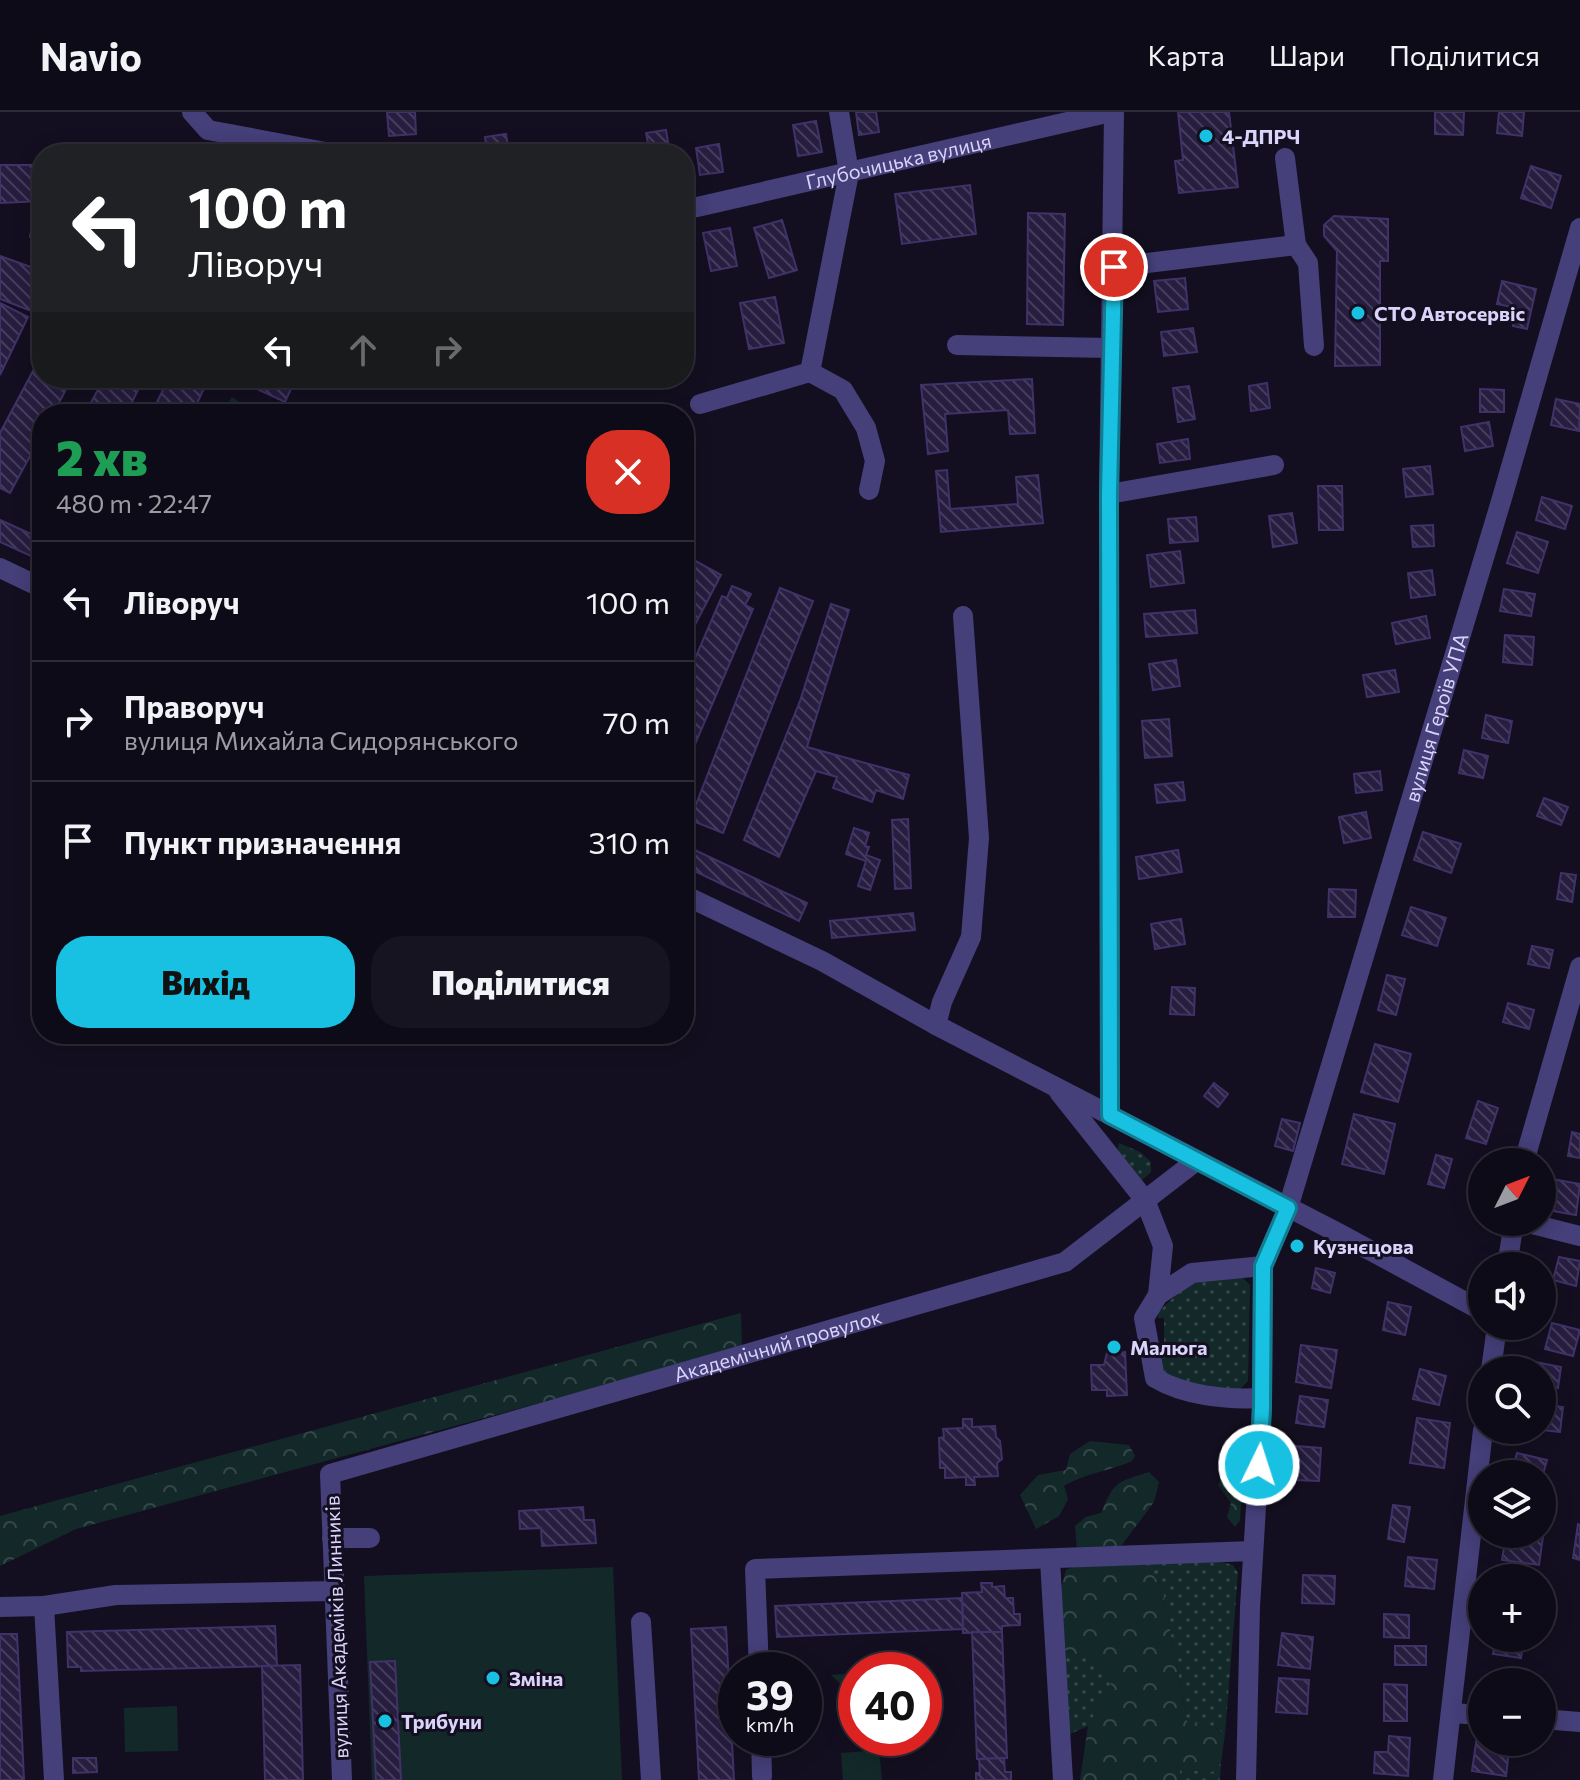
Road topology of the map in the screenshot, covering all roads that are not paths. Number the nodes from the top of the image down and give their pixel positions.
1 (192, 112) edge
2 (839, 112) edge
3 (1113, 112) edge
4 (283, 144) edge
5 (1285, 158) dead end
6 (849, 173) junction
7 (694, 208) edge
8 (1580, 228) edge
9 (1296, 245) junction
10 (1114, 267) junction
11 (957, 345) dead end
12 (1314, 346) dead end
13 (1111, 348) junction
14 (810, 372) junction
15 (700, 404) dead end
16 (1274, 465) dead end
17 (869, 490) dead end
18 (1109, 494) junction
19 (0, 568) edge
20 (32, 583) edge
21 (963, 616) dead end
22 (694, 899) edge
23 (1580, 967) edge
24 (936, 1025) junction
25 (1054, 1086) junction
26 (1110, 1115) junction
27 (1528, 1148) edge
28 (1196, 1161) junction
29 (1145, 1200) junction
30 (1288, 1208) junction
31 (1556, 1230) edge
32 (1580, 1236) edge
33 (1263, 1266) junction
34 (1158, 1295) junction
35 (1468, 1304) edge
36 (1262, 1398) junction
37 (1481, 1444) edge
38 (330, 1474) joint
39 (332, 1538) junction
40 (370, 1538) dead end
41 (1253, 1551) junction
42 (1050, 1560) junction
43 (334, 1591) junction
44 (44, 1606) junction
45 (0, 1607) edge
46 (641, 1622) dead end
47 (758, 1652) edge
48 (1451, 1713) junction
49 (1468, 1714) edge
50 (1556, 1720) edge
51 (1580, 1722) edge
52 (761, 1756) edge
53 (762, 1776) dead end
54 (54, 1780) edge
55 (342, 1780) edge
56 (651, 1780) edge
57 (1063, 1780) edge
58 (1246, 1780) edge
59 (1443, 1780) edge

1 - 4 street
2 - 6 street
3 - 6 street, Глубочицька вулиця
3 - 10 street
5 - 9 street
6 - 7 street, Глубочицька вулиця
6 - 14 street
8 - 30 street, вулиця Героїв УПА
9 - 10 street
9 - 12 street
10 - 13 street
11 - 13 street
13 - 18 street
14 - 15 street
14 - 17 street
16 - 18 street
18 - 26 street
19 - 20 street
21 - 24 street
22 - 24 street
23 - 27 street
24 - 25 street
25 - 26 street
25 - 29 street
26 - 28 street
28 - 29 street, Академічний провулок
28 - 30 street
29 - 34 street
29 - 38 street, Академічний провулок
30 - 33 street, вулиця Героїв УПА
30 - 35 street
31 - 32 street
33 - 34 street
33 - 36 street
34 - 36 street
36 - 41 street
37 - 48 street
38 - 39 street, вулиця Академіків Линників
39 - 40 street
39 - 43 street, вулиця Академіків Линників
41 - 42 street
41 - 58 street
42 - 47 street
42 - 57 street
43 - 44 street
43 - 55 street, вулиця Академіків Линників
44 - 45 street
44 - 54 street
46 - 56 street
48 - 49 street
48 - 59 street
50 - 51 street
52 - 53 street

